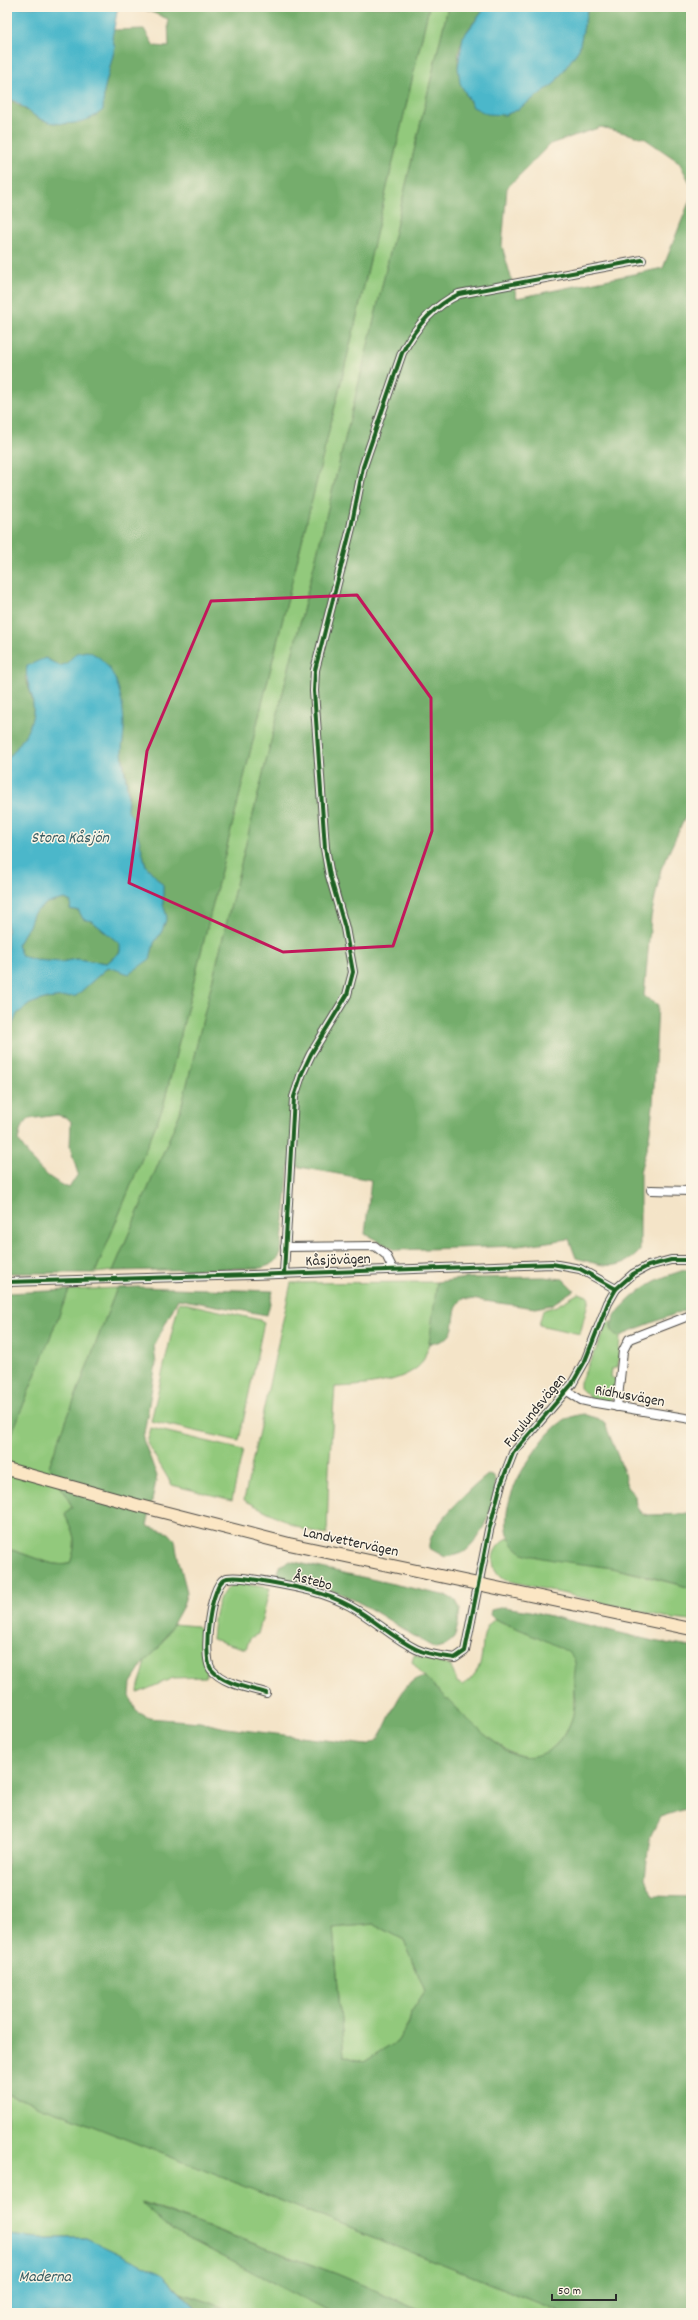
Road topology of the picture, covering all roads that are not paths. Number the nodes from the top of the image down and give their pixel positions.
1 (642, 260) dead end
2 (651, 1190) dead end
3 (691, 1191) edge
4 (285, 1247) junction
5 (691, 1260) edge
6 (393, 1269) junction
7 (284, 1273) junction
8 (7, 1282) edge
9 (616, 1290) junction
10 (691, 1315) edge
11 (567, 1391) junction
12 (617, 1407) junction
13 (691, 1419) edge
14 (7, 1469) edge
15 (479, 1585) junction
16 (691, 1629) edge
17 (266, 1693) dead end

1 - 4 street
2 - 3 street
4 - 6 street, Kåsjövägen
4 - 7 street
5 - 9 street, Furulundsvägen
6 - 7 street, Kåsjövägen
6 - 9 street, Kåsjövägen
7 - 8 street, Kåsjövägen
9 - 11 street, Furulundsvägen
10 - 12 street
11 - 12 street, Ridhusvägen
11 - 15 street, Furulundsvägen
12 - 13 street, Ridhusvägen
14 - 15 street, Landvettervägen
15 - 16 street, Landvettervägen
15 - 17 street, Åstebo

